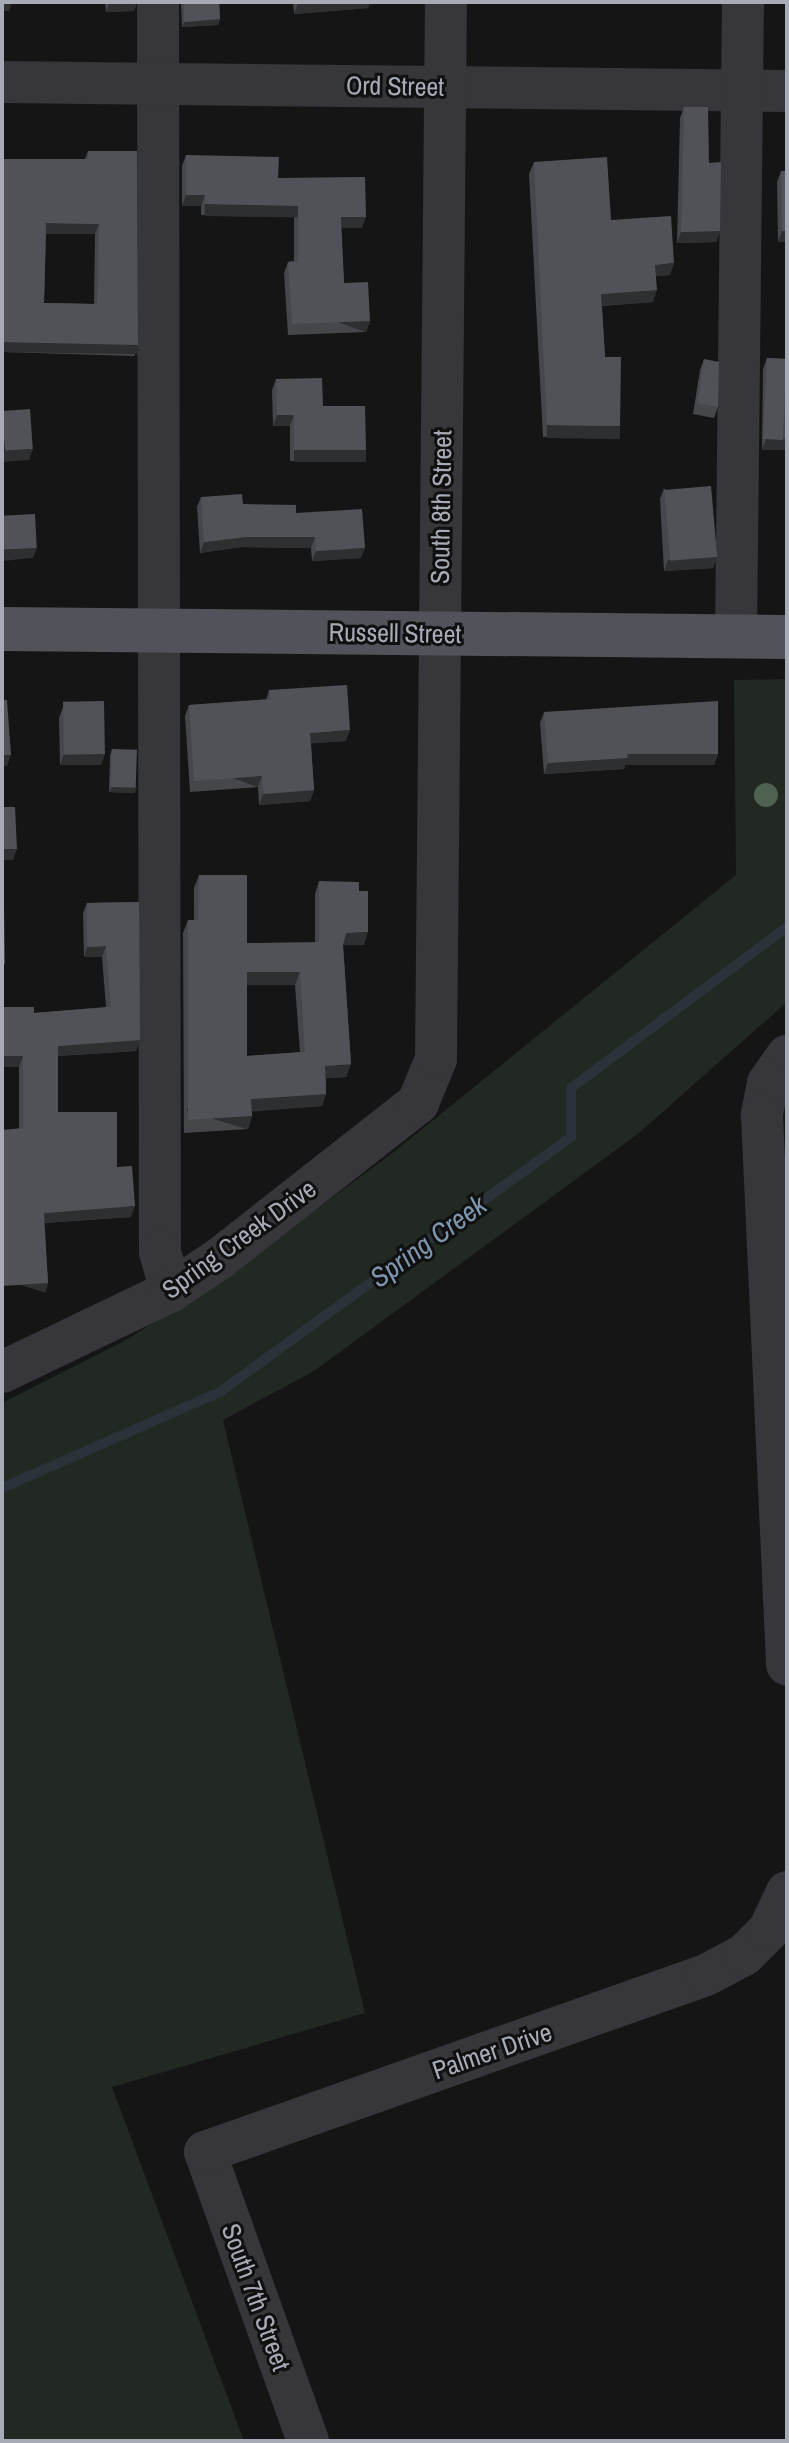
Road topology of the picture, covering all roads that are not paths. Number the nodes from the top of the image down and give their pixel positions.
1 (158, 2) edge
2 (446, 2) edge
3 (743, 2) edge
4 (2, 82) edge
5 (156, 84) junction
6 (445, 87) junction
7 (742, 90) junction
8 (787, 91) edge
9 (2, 629) edge
10 (158, 631) junction
11 (440, 633) junction
12 (736, 636) junction
13 (787, 637) edge
14 (787, 1056) edge
15 (436, 1059) joint
16 (171, 1291) junction
17 (2, 1372) edge
18 (786, 1611) edge
19 (787, 1664) edge
20 (787, 1892) edge
21 (205, 2152) joint
22 (308, 2441) edge

1 - 5 street
2 - 6 street, South 8th Street
3 - 7 street
4 - 5 street, Ord Street
5 - 6 street, Ord Street
5 - 10 street
6 - 7 street, Ord Street
6 - 11 street, South 8th Street
7 - 8 street, Ord Street
7 - 12 street
9 - 10 main road, Russell Street
10 - 11 main road, Russell Street
10 - 16 street
11 - 12 main road, Russell Street
11 - 15 street, South 8th Street
12 - 13 main road, Russell Street
14 - 18 street
15 - 16 street, Spring Creek Drive
16 - 17 street, Spring Creek Drive
18 - 19 street
20 - 21 street, Palmer Drive
21 - 22 street, South 7th Street

